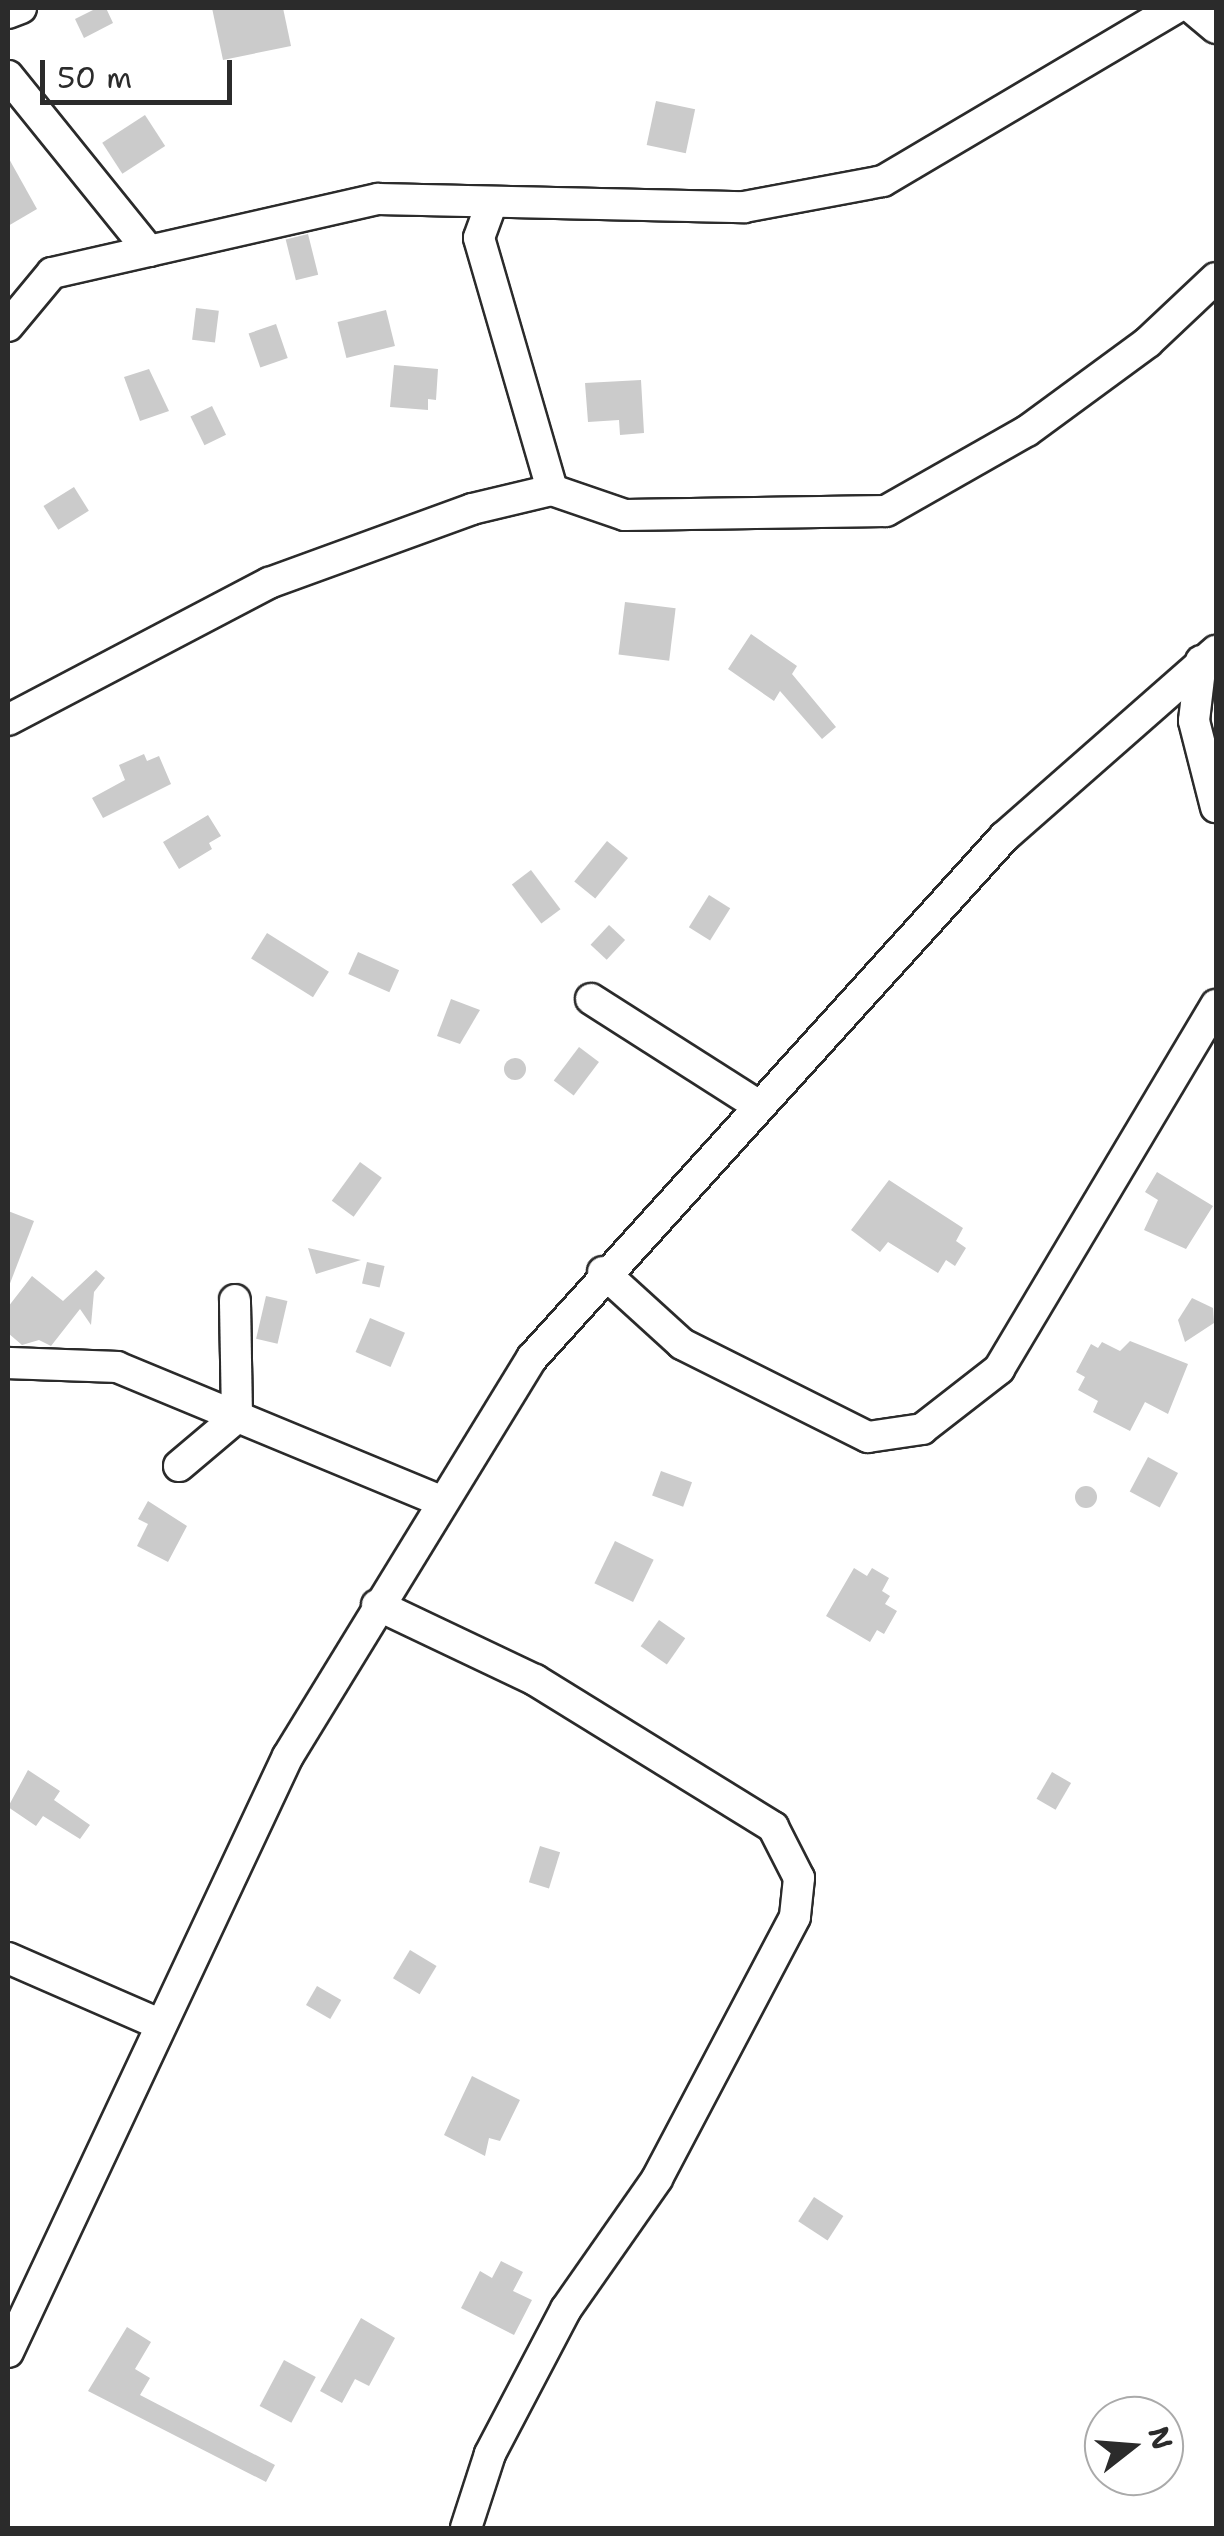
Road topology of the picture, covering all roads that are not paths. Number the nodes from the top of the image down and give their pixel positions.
1 (21, 8) edge
2 (1176, 8) edge
3 (1192, 8) edge
4 (8, 13) edge
5 (1216, 28) edge
6 (8, 76) edge
7 (492, 202) junction
8 (149, 251) junction
9 (1216, 278) edge
10 (8, 326) edge
11 (552, 490) junction
12 (1209, 656) edge
13 (8, 720) edge
14 (1216, 806) edge
15 (591, 998) dead end
16 (1216, 1005) edge
17 (760, 1106) junction
18 (603, 1272) junction
19 (235, 1300) dead end
20 (8, 1363) edge
21 (237, 1417) junction
22 (179, 1466) dead end
23 (440, 1501) junction
24 (377, 1605) junction
25 (8, 1958) edge
26 (161, 2025) junction
27 (8, 2352) edge
28 (466, 2528) edge

1 - 4 street
2 - 7 street
3 - 5 street
6 - 8 street
7 - 8 street
7 - 11 street
8 - 10 street
9 - 11 street
11 - 13 street
12 - 14 street
12 - 17 street
15 - 17 street
16 - 18 street
17 - 18 street
18 - 23 street
19 - 21 street
20 - 21 street
21 - 22 street
21 - 23 street
23 - 24 street
24 - 26 street
24 - 28 street
25 - 26 street
26 - 27 street

